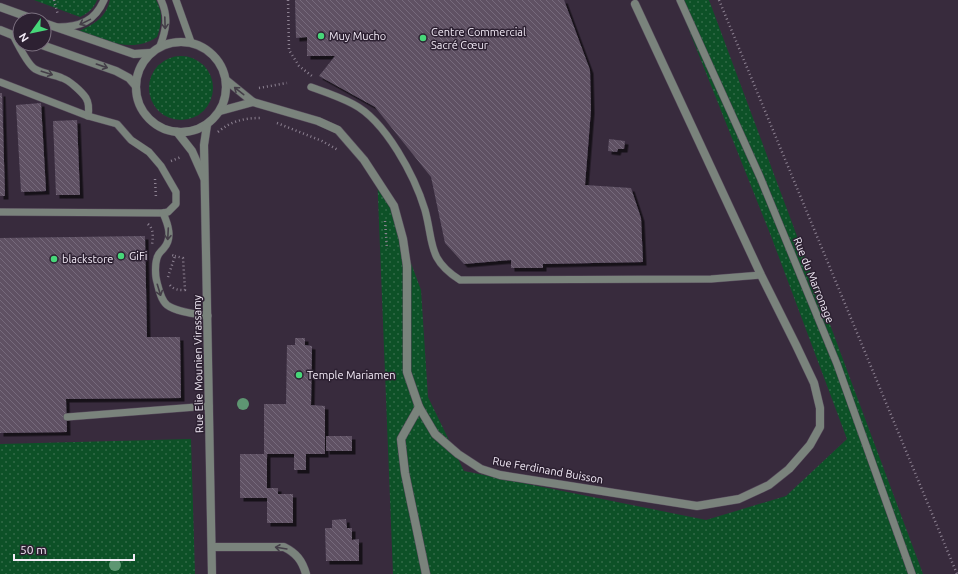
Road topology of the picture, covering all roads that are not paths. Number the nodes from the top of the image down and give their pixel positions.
1 (104, 0) edge
2 (161, 0) edge
3 (176, 0) edge
4 (680, 0) edge
5 (634, 2) edge
6 (0, 7) edge
7 (14, 12) edge
8 (52, 26) edge
9 (56, 27) junction
10 (0, 30) edge
11 (12, 34) edge
12 (191, 42) junction
13 (160, 46) junction
14 (52, 49) edge
15 (22, 52) edge
16 (150, 53) junction
17 (226, 80) junction
18 (0, 82) edge
19 (135, 86) junction
20 (311, 87) dead end
21 (253, 102) junction
22 (220, 110) junction
23 (88, 116) junction
24 (207, 125) junction
25 (177, 132) junction
26 (206, 182) junction
27 (0, 212) edge
28 (163, 213) junction
29 (761, 275) junction
30 (208, 316) junction
31 (209, 406) junction
32 (419, 407) junction
33 (67, 417) dead end
34 (212, 547) junction
35 (212, 574) edge
36 (306, 574) edge
37 (426, 574) edge
38 (912, 574) edge

1 -> 9 lane
2 -> 13 lane
3 - 12 lane
4 - 38 lane, Rue du Marronage
5 - 29 street, Rue Ferdinand Buisson
6 - 7 street
8 - 9 street
9 - 16 street
10 - 11 street
12 - 13 street
12 - 17 street
13 - 16 street
14 -> 19 street
15 -> 23 lane
16 - 19 street
21 -> 17 street, Rue Ferdinand Buisson
17 - 22 street
18 - 23 lane
19 - 25 street
20 - 29 lane
21 - 22 street, Rue Ferdinand Buisson
21 - 32 street, Rue Ferdinand Buisson
22 - 24 street
23 - 28 lane
24 - 25 street
24 - 26 street, Rue Elie Mounien Virassamy
25 - 26 street, Rue Elie Mounien Virassamy
26 - 30 street, Rue Elie Mounien Virassamy
27 - 28 lane
28 -> 30 lane
29 - 32 street, Rue Ferdinand Buisson
30 - 31 street, Rue Elie Mounien Virassamy
31 - 33 lane
31 - 34 street, Rue Elie Mounien Virassamy
32 - 37 street
34 - 35 street, Rue Elie Mounien Virassamy
36 -> 34 street

